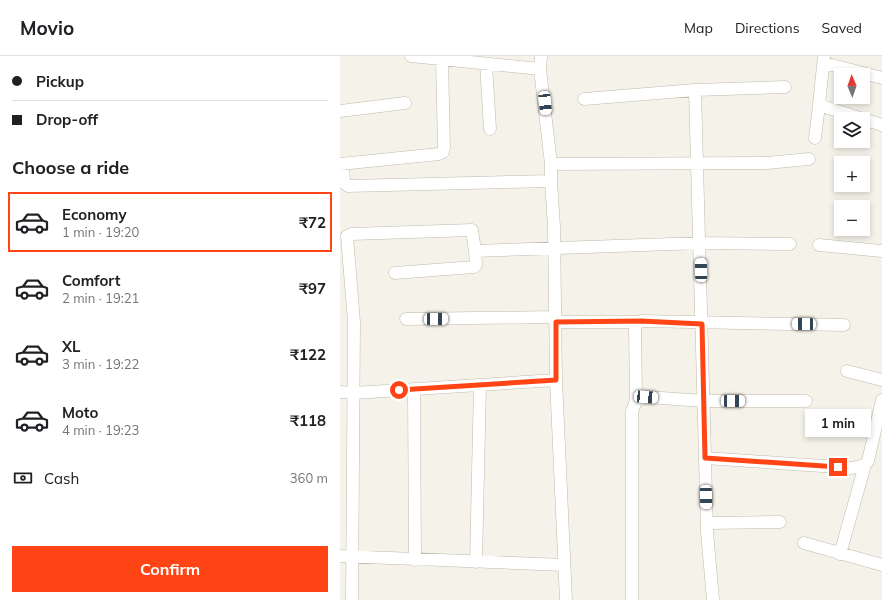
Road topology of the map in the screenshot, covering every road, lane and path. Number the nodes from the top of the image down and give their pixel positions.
1 (411, 56) edge
2 (541, 56) edge
3 (442, 59) junction
4 (824, 60) edge
5 (486, 64) junction
6 (540, 69) junction
7 (882, 78) edge
8 (785, 87) dead end
9 (695, 90) junction
10 (584, 99) dead end
11 (405, 103) dead end
12 (819, 105) junction
13 (340, 111) edge
14 (882, 124) edge
15 (490, 129) dead end
16 (815, 138) dead end
17 (809, 160) dead end
18 (697, 163) junction
19 (341, 164) edge
20 (551, 164) junction
21 (550, 181) junction
22 (344, 237) edge
23 (701, 243) junction
24 (790, 244) dead end
25 (819, 245) dead end
26 (555, 249) junction
27 (475, 251) junction
28 (882, 252) edge
29 (395, 273) dead end
30 (406, 319) dead end
31 (556, 319) junction
32 (638, 322) junction
33 (702, 324) junction
34 (844, 325) dead end
35 (847, 371) dead end
36 (556, 380) junction
37 (882, 380) edge
38 (480, 385) junction
39 (414, 390) junction
40 (340, 392) edge
41 (354, 393) junction
42 (882, 400) edge
43 (636, 401) junction
44 (704, 401) junction
45 (806, 401) dead end
46 (705, 458) junction
47 (865, 465) junction
48 (780, 522) dead end
49 (707, 523) junction
50 (804, 543) dead end
51 (840, 554) junction
52 (340, 556) edge
53 (353, 557) junction
54 (415, 560) junction
55 (476, 562) junction
56 (564, 565) junction
57 (882, 565) edge
58 (352, 600) edge
59 (566, 600) edge
60 (632, 600) edge
61 (713, 600) edge

1 - 3 street
2 - 6 street
3 - 5 street
3 - 19 street
4 - 7 street
4 - 12 street
5 - 6 street
5 - 15 street
6 - 20 street
8 - 9 street
9 - 10 street
9 - 18 street
11 - 13 street
12 - 14 street
12 - 16 street
17 - 18 street
18 - 20 street
18 - 23 street
19 - 21 street
20 - 21 street
21 - 26 street
22 - 27 street
22 - 41 street
23 - 24 street
23 - 26 street
23 - 33 street
25 - 28 street
26 - 27 street
26 - 31 street
27 - 29 street
30 - 31 street
31 - 32 street
31 - 36 street
32 - 33 street
32 - 43 street
33 - 34 street
33 - 44 street
35 - 37 street
36 - 38 street
36 - 56 street
38 - 39 street
38 - 55 street
39 - 41 street
39 - 54 street
40 - 41 street
41 - 53 street
42 - 47 street
43 - 44 street
43 - 60 street
44 - 45 street
44 - 46 street
46 - 47 street
46 - 49 street
47 - 51 street
48 - 49 street
49 - 61 street
50 - 51 street
51 - 57 street
52 - 53 street
53 - 54 street
53 - 58 street
54 - 55 street
55 - 56 street
56 - 59 street

